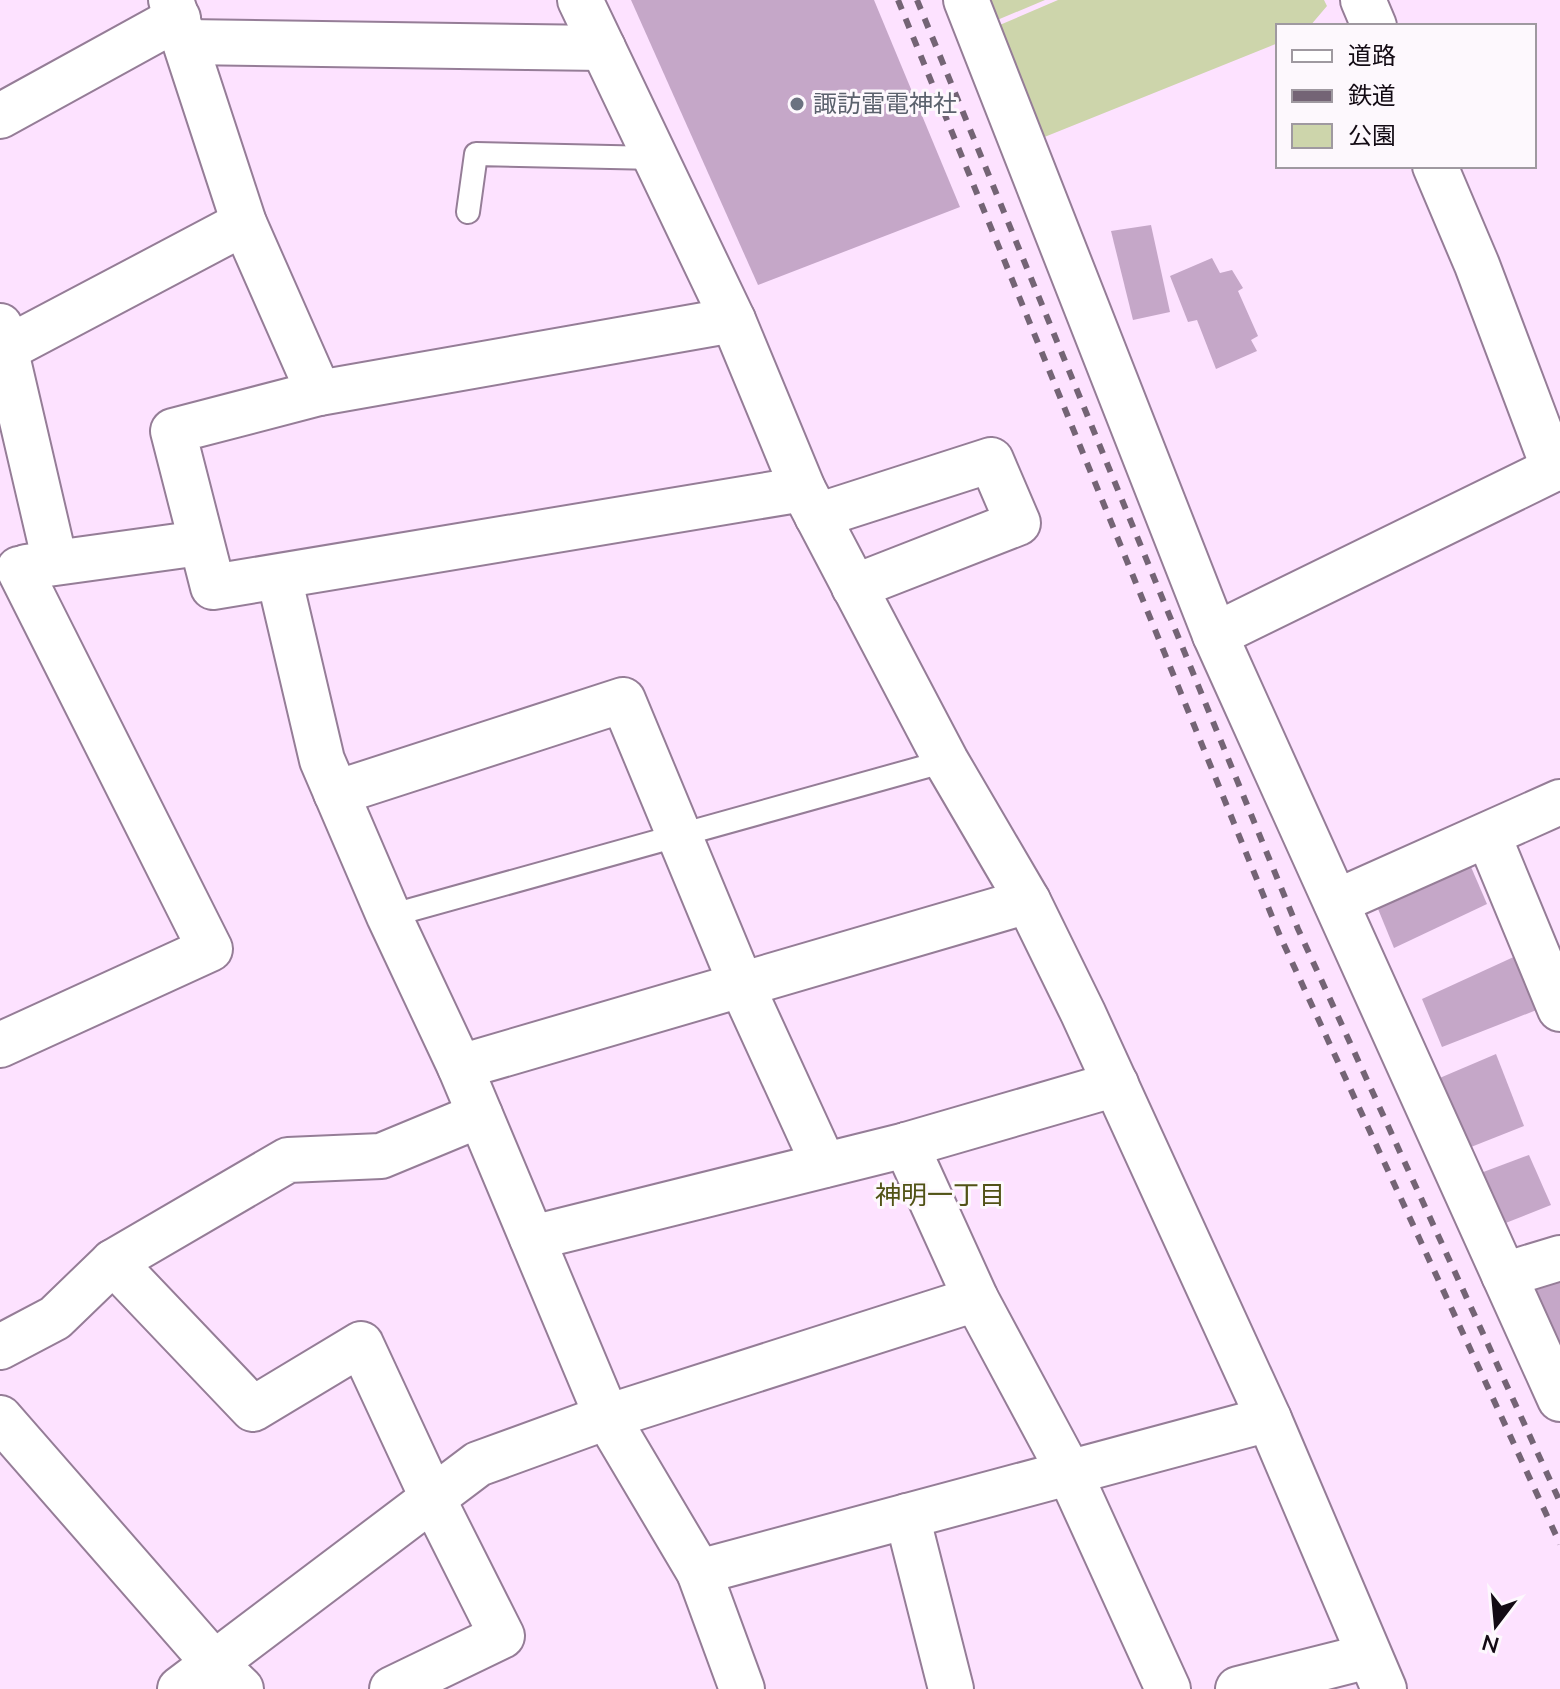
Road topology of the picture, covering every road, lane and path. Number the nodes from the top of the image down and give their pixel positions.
1 (580, 0) edge
2 (966, 0) edge
3 (1363, 0) edge
4 (179, 20) edge
5 (1373, 24) edge
6 (603, 48) junction
7 (0, 116) edge
8 (656, 158) junction
9 (1436, 168) edge
10 (468, 212) dead end
11 (244, 223) junction
12 (733, 320) junction
13 (2, 342) edge
14 (319, 393) junction
15 (1557, 468) edge
16 (810, 502) junction
17 (200, 543) junction
18 (25, 567) edge
19 (279, 577) junction
20 (854, 587) junction
21 (1215, 635) junction
22 (946, 761) junction
23 (336, 793) junction
24 (1560, 802) edge
25 (1488, 835) junction
26 (678, 836) junction
27 (1028, 901) junction
28 (1336, 902) junction
29 (389, 916) junction
30 (741, 984) junction
31 (1560, 1009) edge
32 (0, 1045) edge
33 (460, 1067) junction
34 (1116, 1084) junction
35 (480, 1115) junction
36 (906, 1145) junction
37 (824, 1165) junction
38 (532, 1238) junction
39 (1560, 1258) edge
40 (113, 1262) junction
41 (1504, 1275) junction
42 (976, 1299) junction
43 (0, 1347) edge
44 (1560, 1399) edge
45 (607, 1417) junction
46 (0, 1418) edge
47 (1269, 1419) junction
48 (1069, 1472) junction
49 (433, 1499) junction
50 (907, 1516) junction
51 (699, 1572) junction
52 (1376, 1673) edge
53 (211, 1680) edge
54 (392, 1689) edge
55 (742, 1689) edge
56 (951, 1689) edge
57 (1168, 1689) edge
58 (1238, 1689) edge

1 - 6 street
2 - 21 street
3 - 5 street
4 - 6 street
4 - 7 street
4 - 11 street
6 - 8 street
8 - 10 lane
8 - 12 street
9 - 15 street
11 - 13 street
11 - 14 street
12 - 14 street
12 - 16 street
13 - 18 street
14 - 17 street
15 - 21 street
16 - 19 street
16 - 20 street
16 - 20 street
17 - 18 street
17 - 19 street
18 - 32 street
19 - 23 street
20 - 22 street
21 - 28 street
22 - 26 lane
22 - 27 street
23 - 26 street
23 - 29 street
24 - 25 street
25 - 28 street
25 - 31 street
26 - 29 lane
26 - 30 street
27 - 30 street
27 - 34 street
28 - 41 street
29 - 33 street
30 - 33 street
30 - 37 street
33 - 35 street
34 - 36 street
34 - 47 street
35 - 38 street
35 - 40 street
36 - 37 street
36 - 42 street
37 - 38 street
38 - 45 street
39 - 41 street
40 - 43 street
40 - 49 street
41 - 44 street
42 - 45 street
42 - 48 street
45 - 49 street
45 - 51 street
46 - 53 street
47 - 48 street
47 - 52 street
48 - 50 street
48 - 57 street
49 - 53 street
49 - 54 street
50 - 51 street
50 - 56 street
51 - 55 street
52 - 58 street

